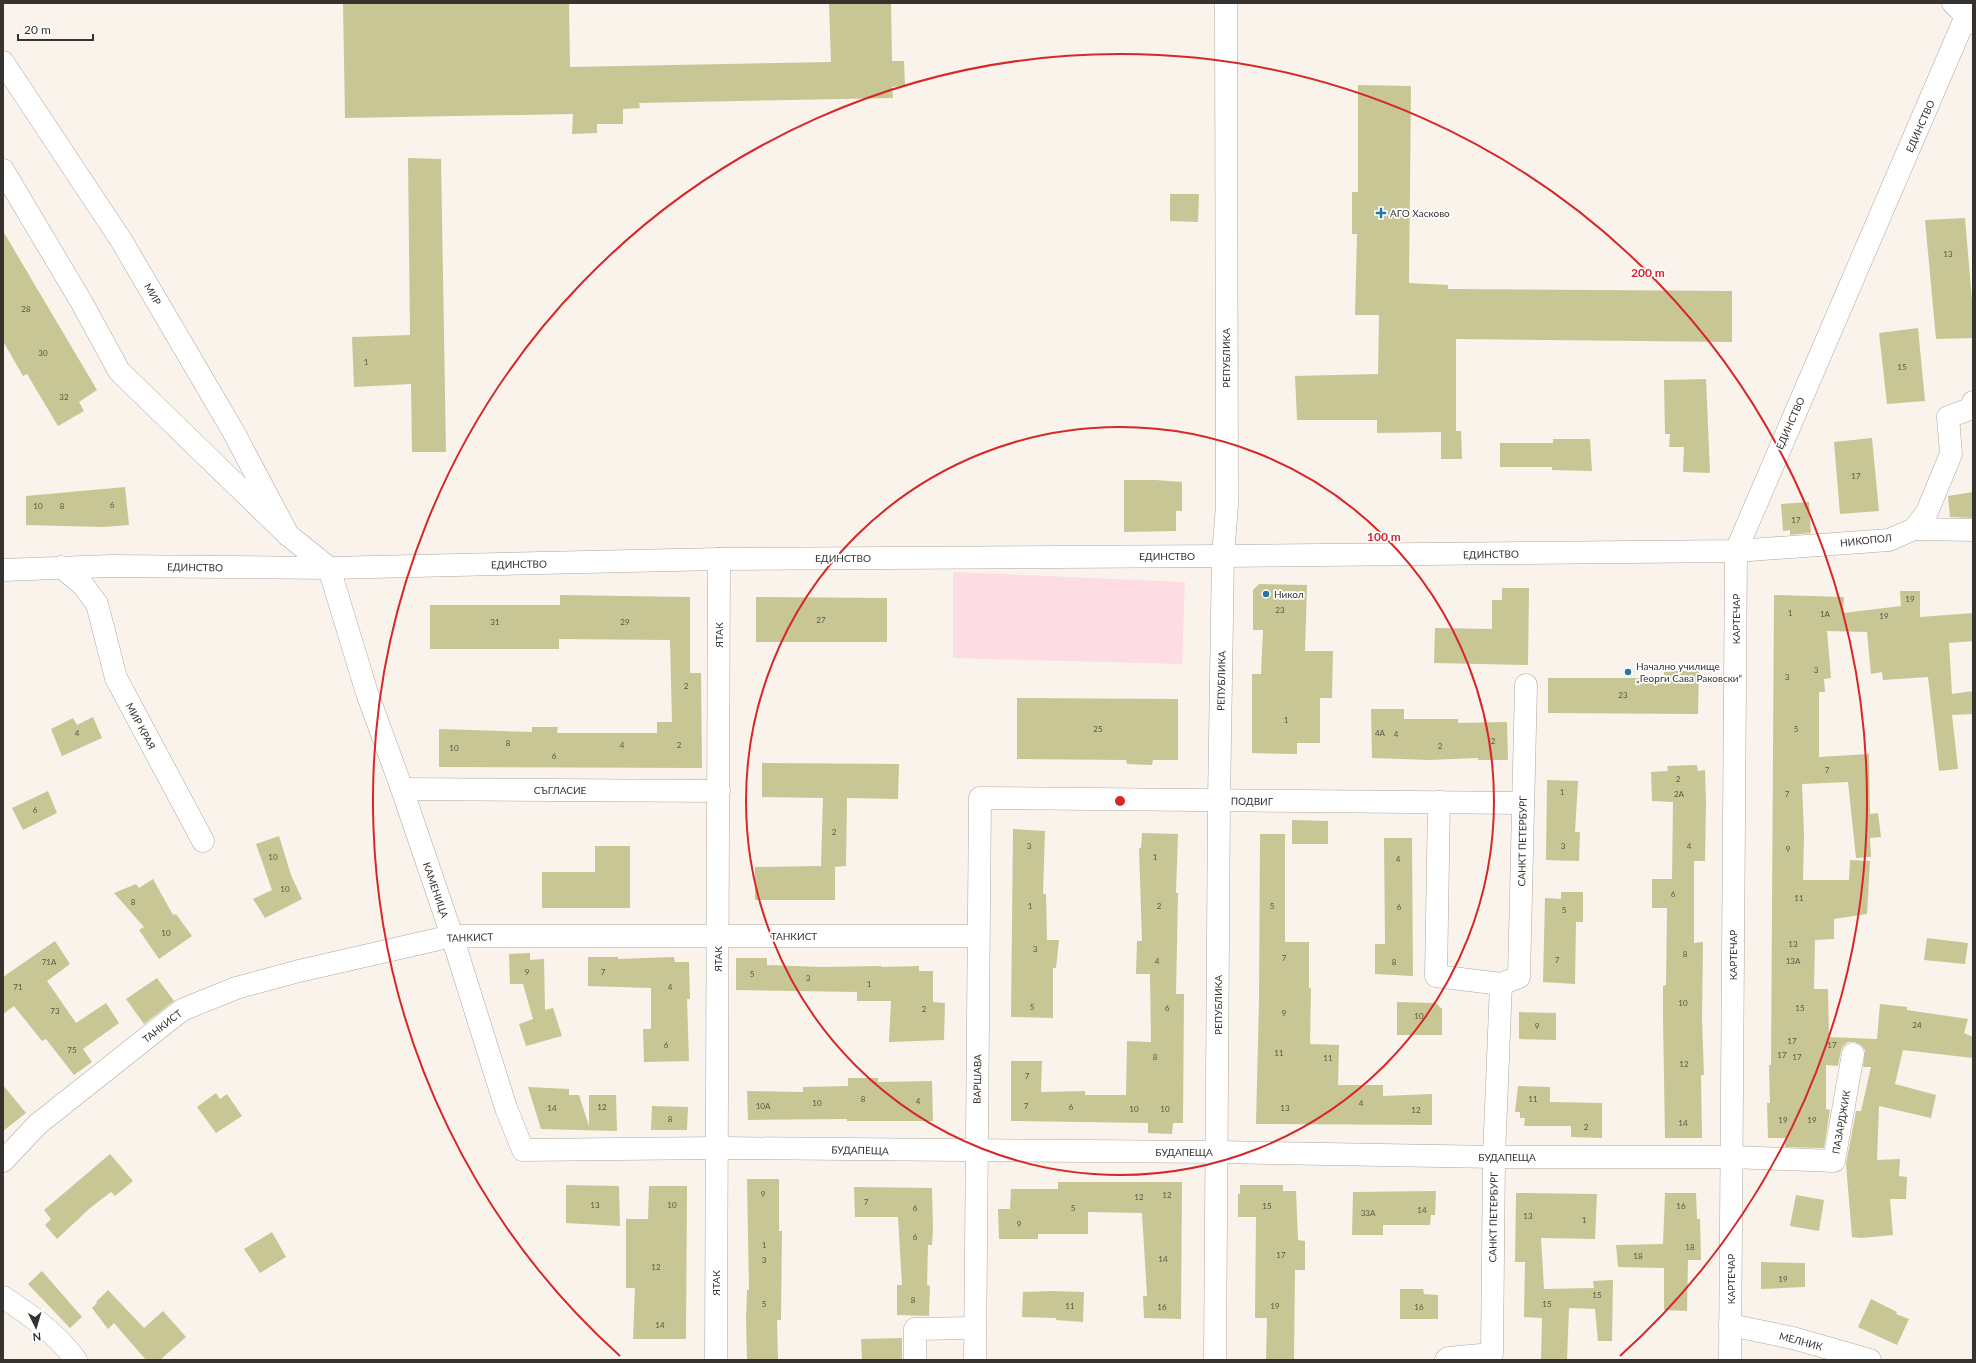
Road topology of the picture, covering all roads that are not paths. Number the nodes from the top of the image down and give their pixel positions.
1 (1226, 3) edge
2 (1966, 12) edge
3 (3, 62) edge
4 (3, 170) edge
5 (1973, 402) edge
6 (1914, 529) junction
7 (1973, 530) edge
8 (288, 535) junction
9 (1736, 551) junction
10 (1223, 556) junction
11 (719, 558) junction
12 (111, 566) junction
13 (61, 567) junction
14 (328, 568) junction
15 (3, 570) edge
16 (97, 604) junction
17 (1526, 685) dead end
18 (402, 789) junction
19 (719, 791) junction
20 (980, 798) joint
21 (1219, 800) junction
22 (1439, 802) junction
23 (1523, 803) junction
24 (203, 841) dead end
25 (718, 935) junction
26 (452, 936) junction
27 (978, 936) junction
28 (1501, 984) junction
29 (1853, 1054) dead end
30 (718, 1148) junction
31 (636, 1150) joint
32 (976, 1151) junction
33 (1217, 1152) junction
34 (1494, 1157) junction
35 (1732, 1157) junction
36 (3, 1160) edge
37 (3, 1297) edge
38 (1730, 1325) junction
39 (975, 1328) junction
40 (1497, 1357) edge
41 (76, 1360) edge
42 (716, 1360) edge
43 (915, 1360) edge
44 (975, 1360) edge
45 (1215, 1360) edge
46 (1446, 1360) edge
47 (1730, 1360) edge
48 (1870, 1360) edge

1 - 10 street, РЕПУБЛИКА
2 - 9 street, ЕДИНСТВО
3 - 8 street, МИР
4 - 8 street, МИР
5 - 6 street, НИКОПОЛ
6 - 7 street
6 - 9 street, НИКОПОЛ
8 - 14 street, МИР
9 - 10 street, ЕДИНСТВО
9 - 35 street, КАРТЕЧАР
10 - 11 street, ЕДИНСТВО
10 - 21 street, РЕПУБЛИКА
11 - 14 street, ЕДИНСТВО
11 - 19 street, ЯТАК
12 - 13 street, ЕДИНСТВО
12 - 14 street, ЕДИНСТВО
12 - 16 street, МИР КРАЯ
13 - 15 street, ЕДИНСТВО
13 - 16 street, МИР КРАЯ
14 - 18 street, КАМЕНИЦА
16 - 24 street, МИР КРАЯ
17 - 23 street, САНКТ ПЕТЕРБУРГ
18 - 19 street, СЪГЛАСИЕ
18 - 26 street, КАМЕНИЦА
19 - 25 street, ЯТАК
20 - 21 street, ПОДВИГ
20 - 27 street, ВАРШАВА
21 - 22 street, ПОДВИГ
21 - 33 street, РЕПУБЛИКА
22 - 23 street, ПОДВИГ
22 - 28 street, САНКТ ПЕТЕРБУРГ
23 - 28 street, САНКТ ПЕТЕРБУРГ
25 - 26 street, ТАНКИСТ
25 - 27 street, ТАНКИСТ
25 - 30 street, ЯТАК
26 - 31 street, КАМЕНИЦА
26 - 36 street, ТАНКИСТ
27 - 32 street, ВАРШАВА
28 - 34 street, САНКТ ПЕТЕРБУРГ
29 - 35 street, ПАЗАРДЖИК
30 - 31 street, БУДАПЕЩА
30 - 32 street, БУДАПЕЩА
30 - 42 street, ЯТАК
32 - 33 street, БУДАПЕЩА
32 - 39 street, ВАРШАВА
33 - 34 street, БУДАПЕЩА
33 - 45 street, РЕПУБЛИКА
34 - 35 street, БУДАПЕЩА
34 - 40 street, САНКТ ПЕТЕРБУРГ
35 - 38 street, КАРТЕЧАР
37 - 41 street
38 - 47 street, КАРТЕЧАР
38 - 48 street, МЕЛНИК
39 - 43 street
39 - 44 street, ВАРШАВА
40 - 46 street, САНКТ ПЕТЕРБУРГ

